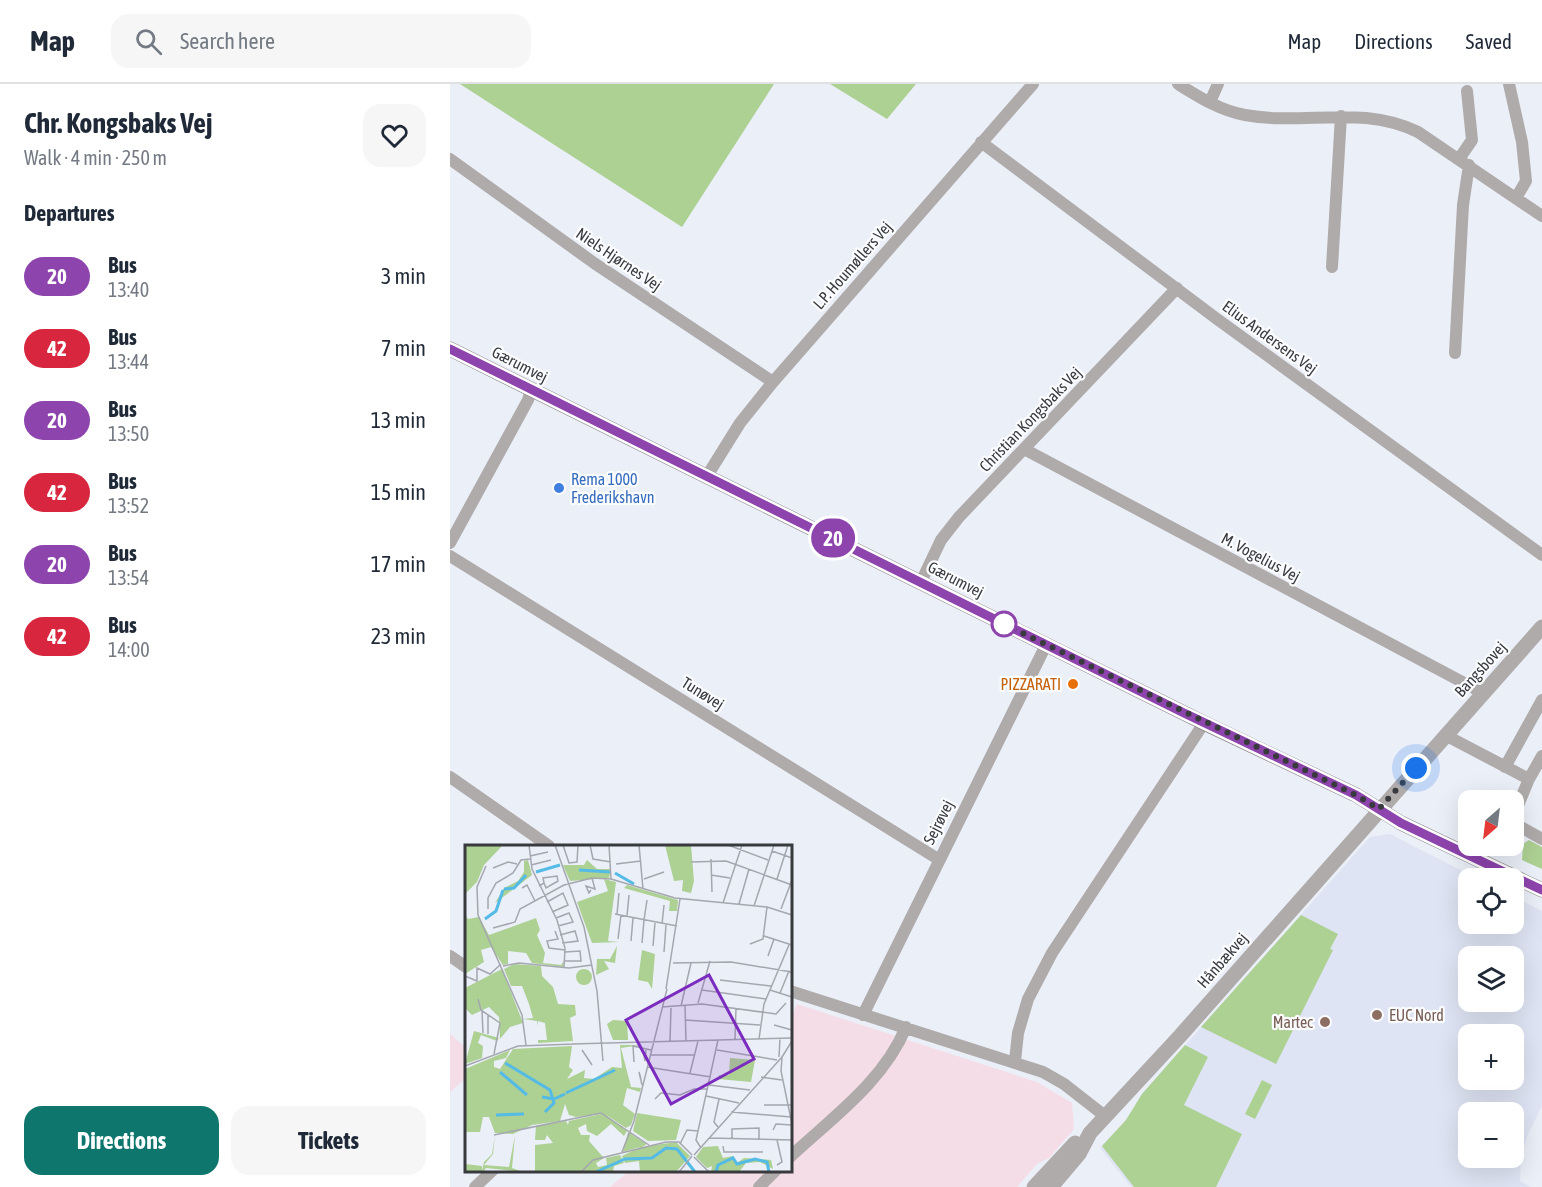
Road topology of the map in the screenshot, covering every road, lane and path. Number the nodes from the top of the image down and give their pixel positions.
1 (1033, 84) edge
2 (1178, 84) edge
3 (1218, 84) edge
4 (1509, 84) edge
5 (1467, 91) dead end
6 (1210, 102) junction
7 (1341, 116) junction
8 (981, 142) junction
9 (450, 159) edge
10 (1464, 162) junction
11 (1516, 198) junction
12 (1542, 216) edge
13 (1332, 267) dead end
14 (1177, 288) junction
15 (450, 349) edge
16 (1455, 353) dead end
17 (773, 381) junction
18 (531, 390) junction
19 (1024, 449) junction
20 (707, 476) junction
21 (450, 543) edge
22 (1542, 555) edge
23 (450, 556) edge
24 (921, 582) junction
25 (1542, 627) edge
26 (1046, 645) junction
27 (1483, 693) junction
28 (1542, 700) edge
29 (1204, 723) junction
30 (1445, 735) junction
31 (1542, 756) edge
32 (1505, 767) junction
33 (450, 777) edge
34 (1529, 779) junction
35 (1379, 809) junction
36 (1542, 839) edge
37 (548, 845) edge
38 (938, 859) junction
39 (1542, 890) edge
40 (450, 956) edge
41 (465, 966) edge
42 (792, 992) edge
43 (863, 1015) junction
44 (906, 1027) junction
45 (1015, 1061) junction
46 (1105, 1116) junction
47 (1090, 1133) junction
48 (792, 1155) edge
49 (491, 1172) edge
50 (774, 1172) edge
51 (475, 1187) edge
52 (759, 1187) edge
53 (1034, 1187) edge
54 (1051, 1187) edge

1 - 8 street, L.P. Houmøllers Vej
2 - 6 street
3 - 6 street
4 - 11 street
5 - 10 street
6 - 7 street
7 - 10 street
7 - 13 street
8 - 14 street, Elius Andersens Vej
8 - 17 street, L.P. Houmøllers Vej
9 - 17 street, Niels Hjørnes Vej
10 - 11 street
10 - 16 street
11 - 12 street
14 - 19 street, Christian Kongsbaks Vej
14 - 22 street, Elius Andersens Vej
15 - 18 main road, Gærumvej
17 - 20 street, L.P. Houmøllers Vej
18 - 20 main road, Gærumvej
18 - 21 street
19 - 24 street, Christian Kongsbaks Vej
19 - 27 street, M. Vogelius Vej
20 - 24 main road, Gærumvej
23 - 38 street, Tunøvej
24 - 26 main road, Gærumvej
25 - 27 street, Bangsbovej
26 - 29 main road, Gærumvej
26 - 38 street, Sejrøvej
27 - 30 street, Bangsbovej
28 - 32 street
29 - 35 main road, Gærumvej
29 - 45 street
30 - 32 street
30 - 35 street, Bangsbovej
31 - 34 street
32 - 34 street
33 - 37 street
34 - 36 street
35 - 39 main road, Gærumvej
35 - 46 street, Hånbækvej
38 - 43 street, Sejrøvej
40 - 41 street
42 - 43 street
43 - 44 street
44 - 45 street
44 - 48 street
45 - 46 street
46 - 47 street, Hånbækvej
47 - 53 street, Hånbækvej
47 - 54 street, Hånbækvej
49 - 51 street
50 - 52 street

